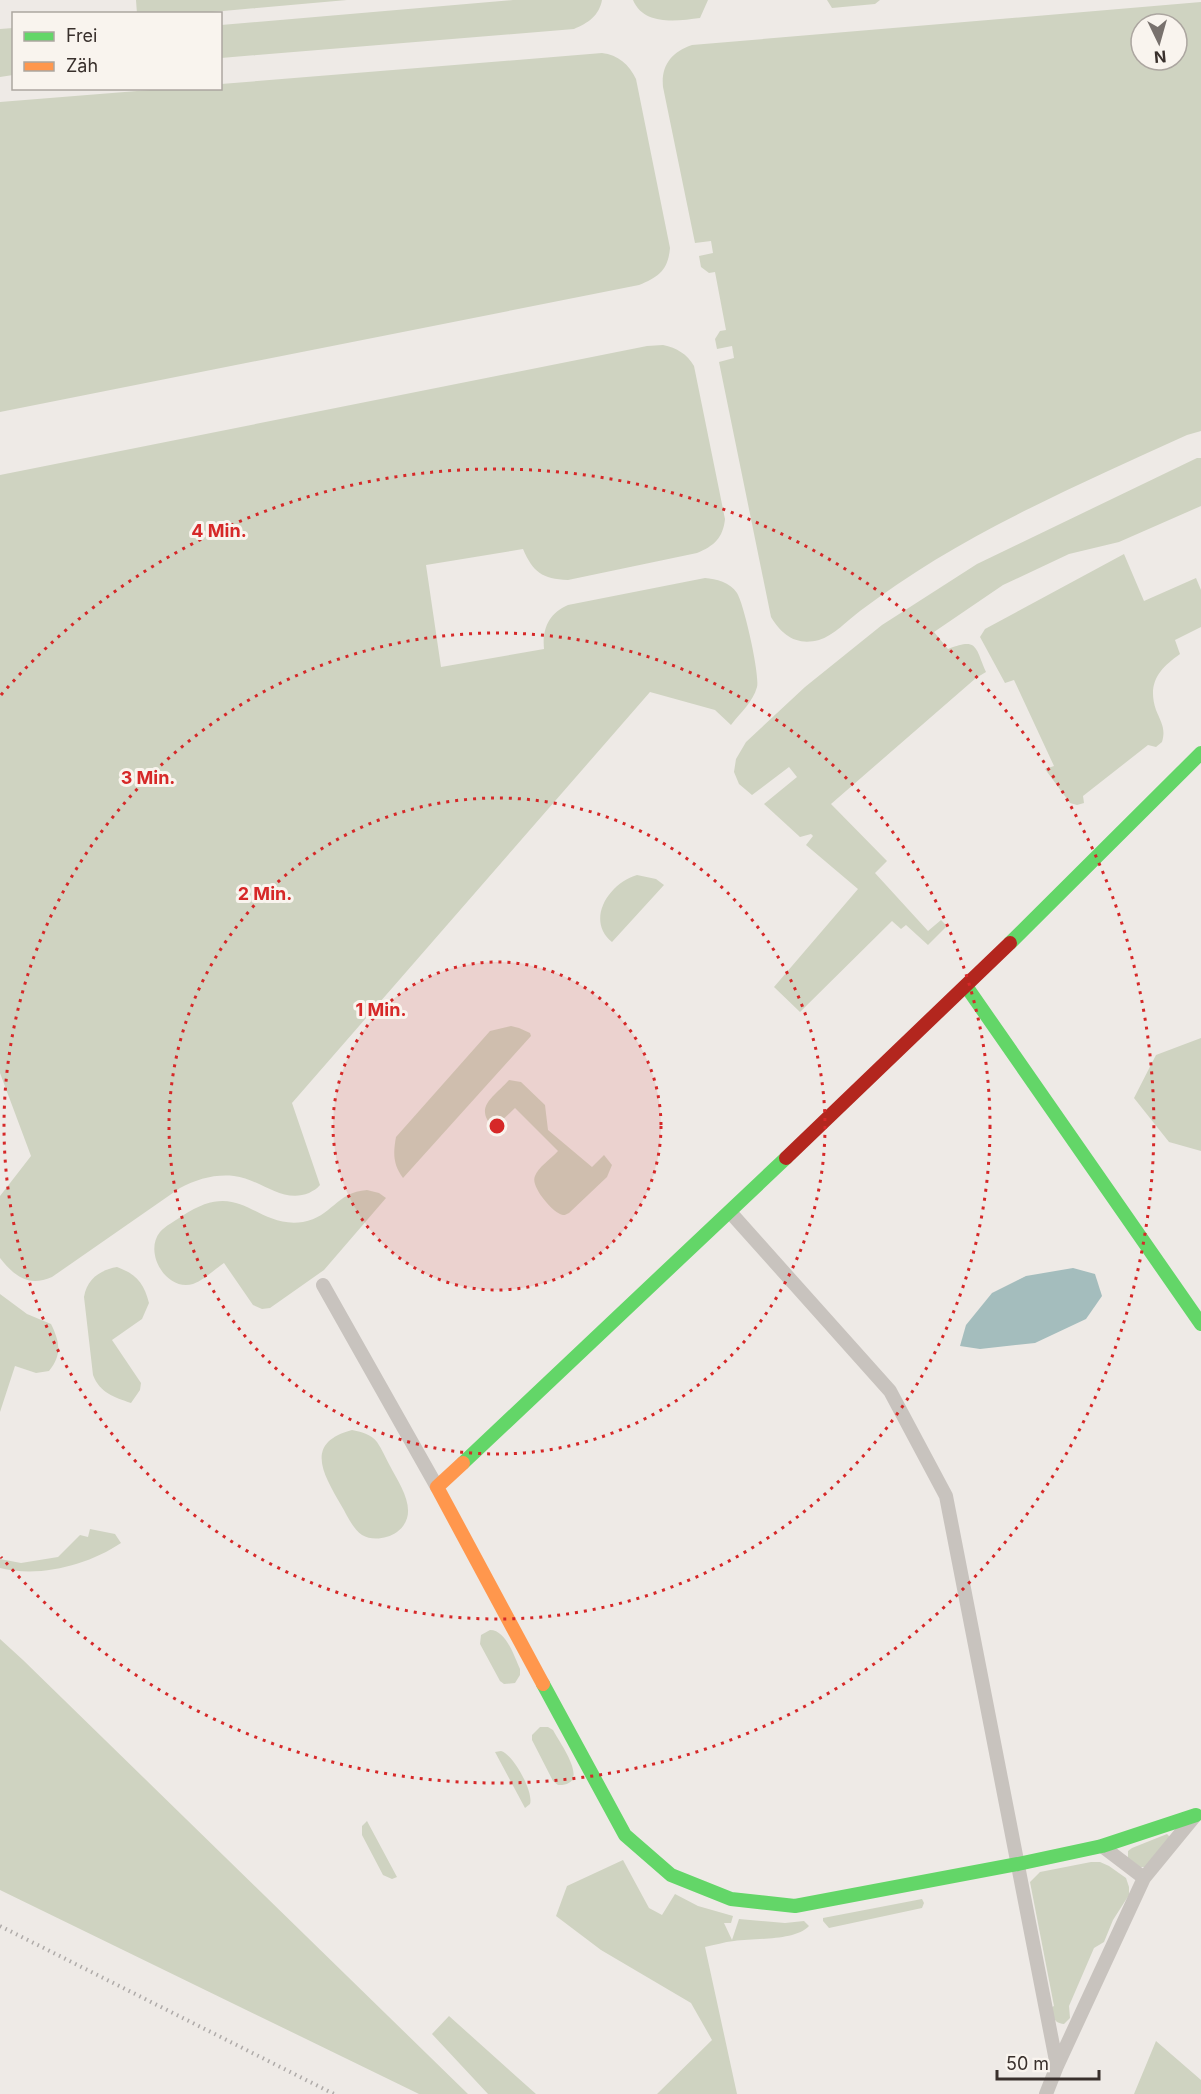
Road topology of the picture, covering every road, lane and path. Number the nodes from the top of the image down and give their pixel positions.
1 (1201, 753) edge
2 (966, 986) junction
3 (730, 1212) junction
4 (324, 1285) dead end
5 (1201, 1324) edge
6 (437, 1486) junction
7 (1198, 1813) edge
8 (1102, 1846) junction
9 (1018, 1864) junction
10 (1144, 1878) junction
11 (1057, 2066) junction
12 (1046, 2094) edge

1 - 2 street
2 - 3 street
2 - 5 street
3 - 6 street
3 - 9 street
4 - 6 street
6 - 9 street
7 - 8 street
7 - 10 street
8 - 9 street
8 - 10 street
9 - 11 street
10 - 11 street
11 - 12 street

